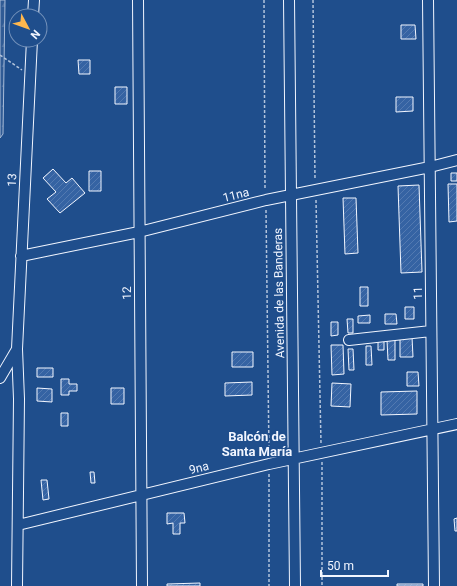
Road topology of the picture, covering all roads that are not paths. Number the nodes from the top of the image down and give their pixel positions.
1 (138, 0) edge
2 (289, 0) edge
3 (428, 0) edge
4 (32, 48) edge
5 (457, 160) edge
6 (430, 167) junction
7 (291, 196) junction
8 (139, 232) junction
9 (21, 256) junction
10 (431, 331) junction
11 (349, 340) dead end
12 (17, 349) junction
13 (0, 378) edge
14 (457, 424) edge
15 (432, 430) junction
16 (294, 459) junction
17 (141, 496) junction
18 (18, 525) junction
19 (17, 586) edge
20 (142, 586) edge
21 (295, 586) edge
22 (434, 586) edge

1 - 8 street, 12
2 - 7 street, Avenida de las Banderas
3 - 6 street, 11
4 - 9 street, 13
5 - 6 street, 11na
6 - 7 street, 11na
6 - 10 street, 11
7 - 8 street, 11na
7 - 16 street, Avenida de las Banderas
8 - 9 street, 11na
8 - 17 street, 12
9 - 12 street, 13
10 - 11 street
10 - 15 street, 11
12 - 13 street
12 - 18 street, 13
14 - 15 street, 9na
15 - 16 street, 9na
15 - 22 street, 11
16 - 17 street, 9na
16 - 21 street, Avenida de las Banderas
17 - 18 street, 9na
17 - 20 street, 12
18 - 19 street, 13

